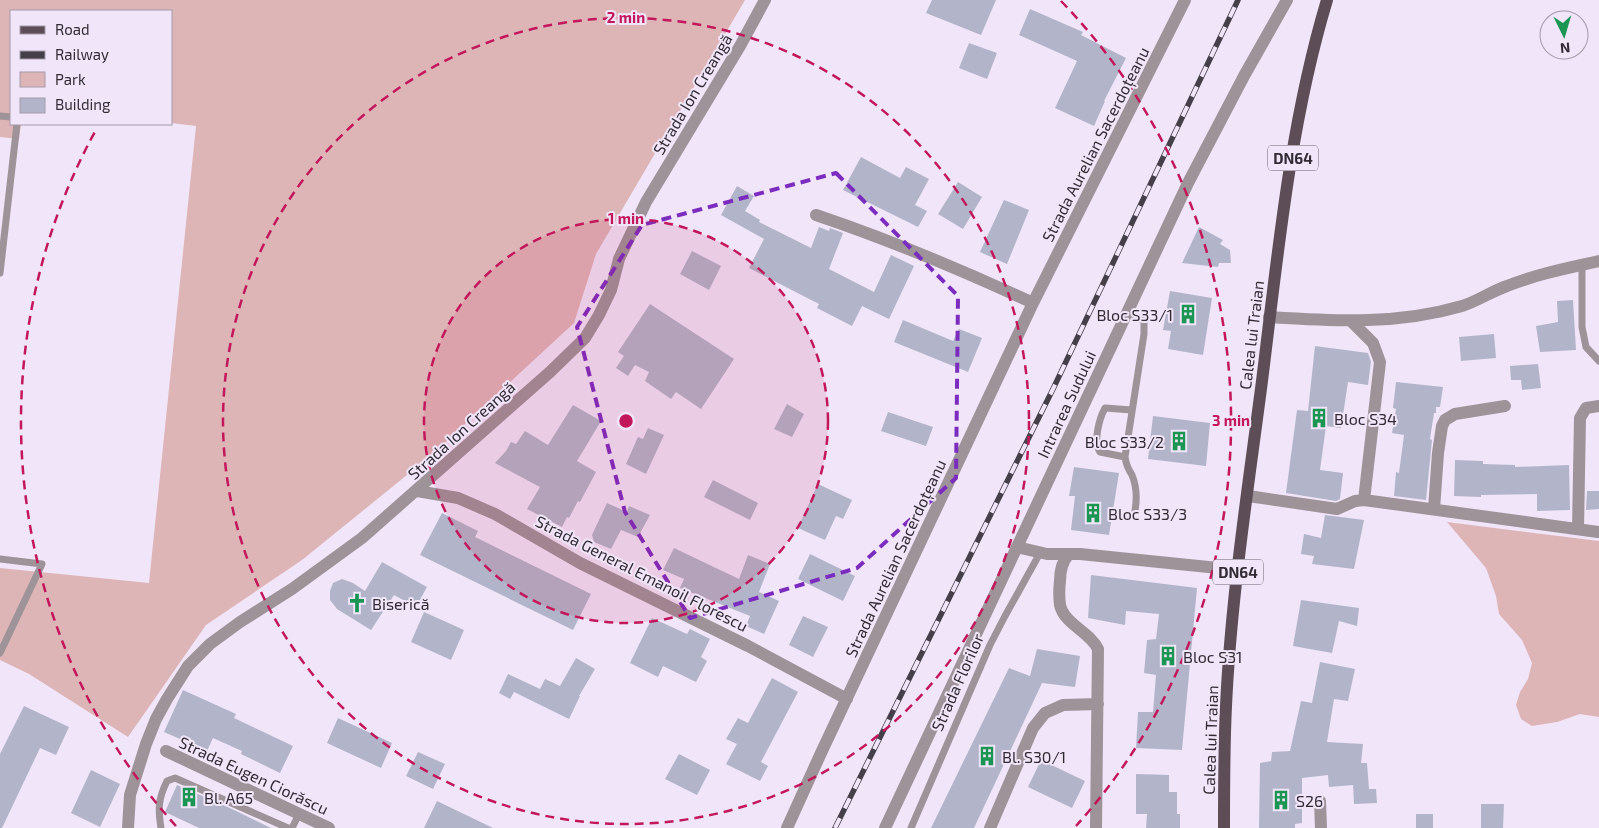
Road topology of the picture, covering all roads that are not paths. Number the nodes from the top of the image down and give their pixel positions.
1 (765, 0) edge
2 (1185, 0) edge
3 (1287, 0) edge
4 (1327, 0) edge
5 (17, 125) edge
6 (816, 214) dead end
7 (1599, 261) edge
8 (1582, 265) junction
9 (0, 274) edge
10 (1033, 303) junction
11 (1127, 312) junction
12 (1269, 317) junction
13 (1352, 322) junction
14 (1599, 360) edge
15 (1505, 406) dead end
16 (1599, 406) edge
17 (1132, 410) junction
18 (1125, 457) junction
19 (417, 491) junction
20 (1248, 496) junction
21 (1364, 500) junction
22 (1434, 510) junction
23 (1135, 511) dead end
24 (1578, 529) junction
25 (1598, 532) edge
26 (1018, 547) junction
27 (1040, 553) junction
28 (1068, 555) junction
29 (0, 559) edge
30 (1238, 570) junction
31 (0, 653) edge
32 (846, 699) junction
33 (1098, 704) junction
34 (166, 751) dead end
35 (1320, 801) dead end
36 (299, 814) junction
37 (128, 828) edge
38 (162, 828) edge
39 (288, 828) edge
40 (292, 828) edge
41 (329, 828) edge
42 (787, 828) edge
43 (885, 828) edge
44 (911, 828) edge
45 (990, 828) edge
46 (1096, 828) edge
47 (1224, 828) edge
48 (1321, 828) edge

1 - 19 street, Strada Ion Creangă
2 - 10 street, Strada Aurelian Sacerdoțeanu
3 - 11 street, Intrarea Sudului
4 - 12 main road, Calea lui Traian / DN64
5 - 9 lane
6 - 10 street
7 - 8 street
8 - 13 street
8 - 14 lane
10 - 32 street, Strada Aurelian Sacerdoțeanu
11 - 17 lane
11 - 26 street, Intrarea Sudului
12 - 13 street
12 - 20 main road, Calea lui Traian / DN64
13 - 21 street
15 - 22 street
16 - 24 street
17 - 18 lane
17 - 18 lane
18 - 23 lane
19 - 32 street, Strada General Emanoil Florescu
19 - 37 street, Strada Ion Creangă
20 - 21 street
20 - 30 main road, Calea lui Traian / DN64
21 - 22 street
22 - 24 street
24 - 25 street
26 - 27 street
26 - 43 street, Intrarea Sudului
27 - 28 street
27 - 44 lane, Strada Florilor
28 - 30 street
28 - 33 street
29 - 31 lane
30 - 47 main road, Calea lui Traian / DN64
32 - 42 street, Strada Aurelian Sacerdoțeanu
33 - 45 street
33 - 46 street
34 - 36 street, Strada Eugen Ciorăscu
35 - 48 street
36 - 40 lane
36 - 41 street, Strada Eugen Ciorăscu
38 - 39 lane

